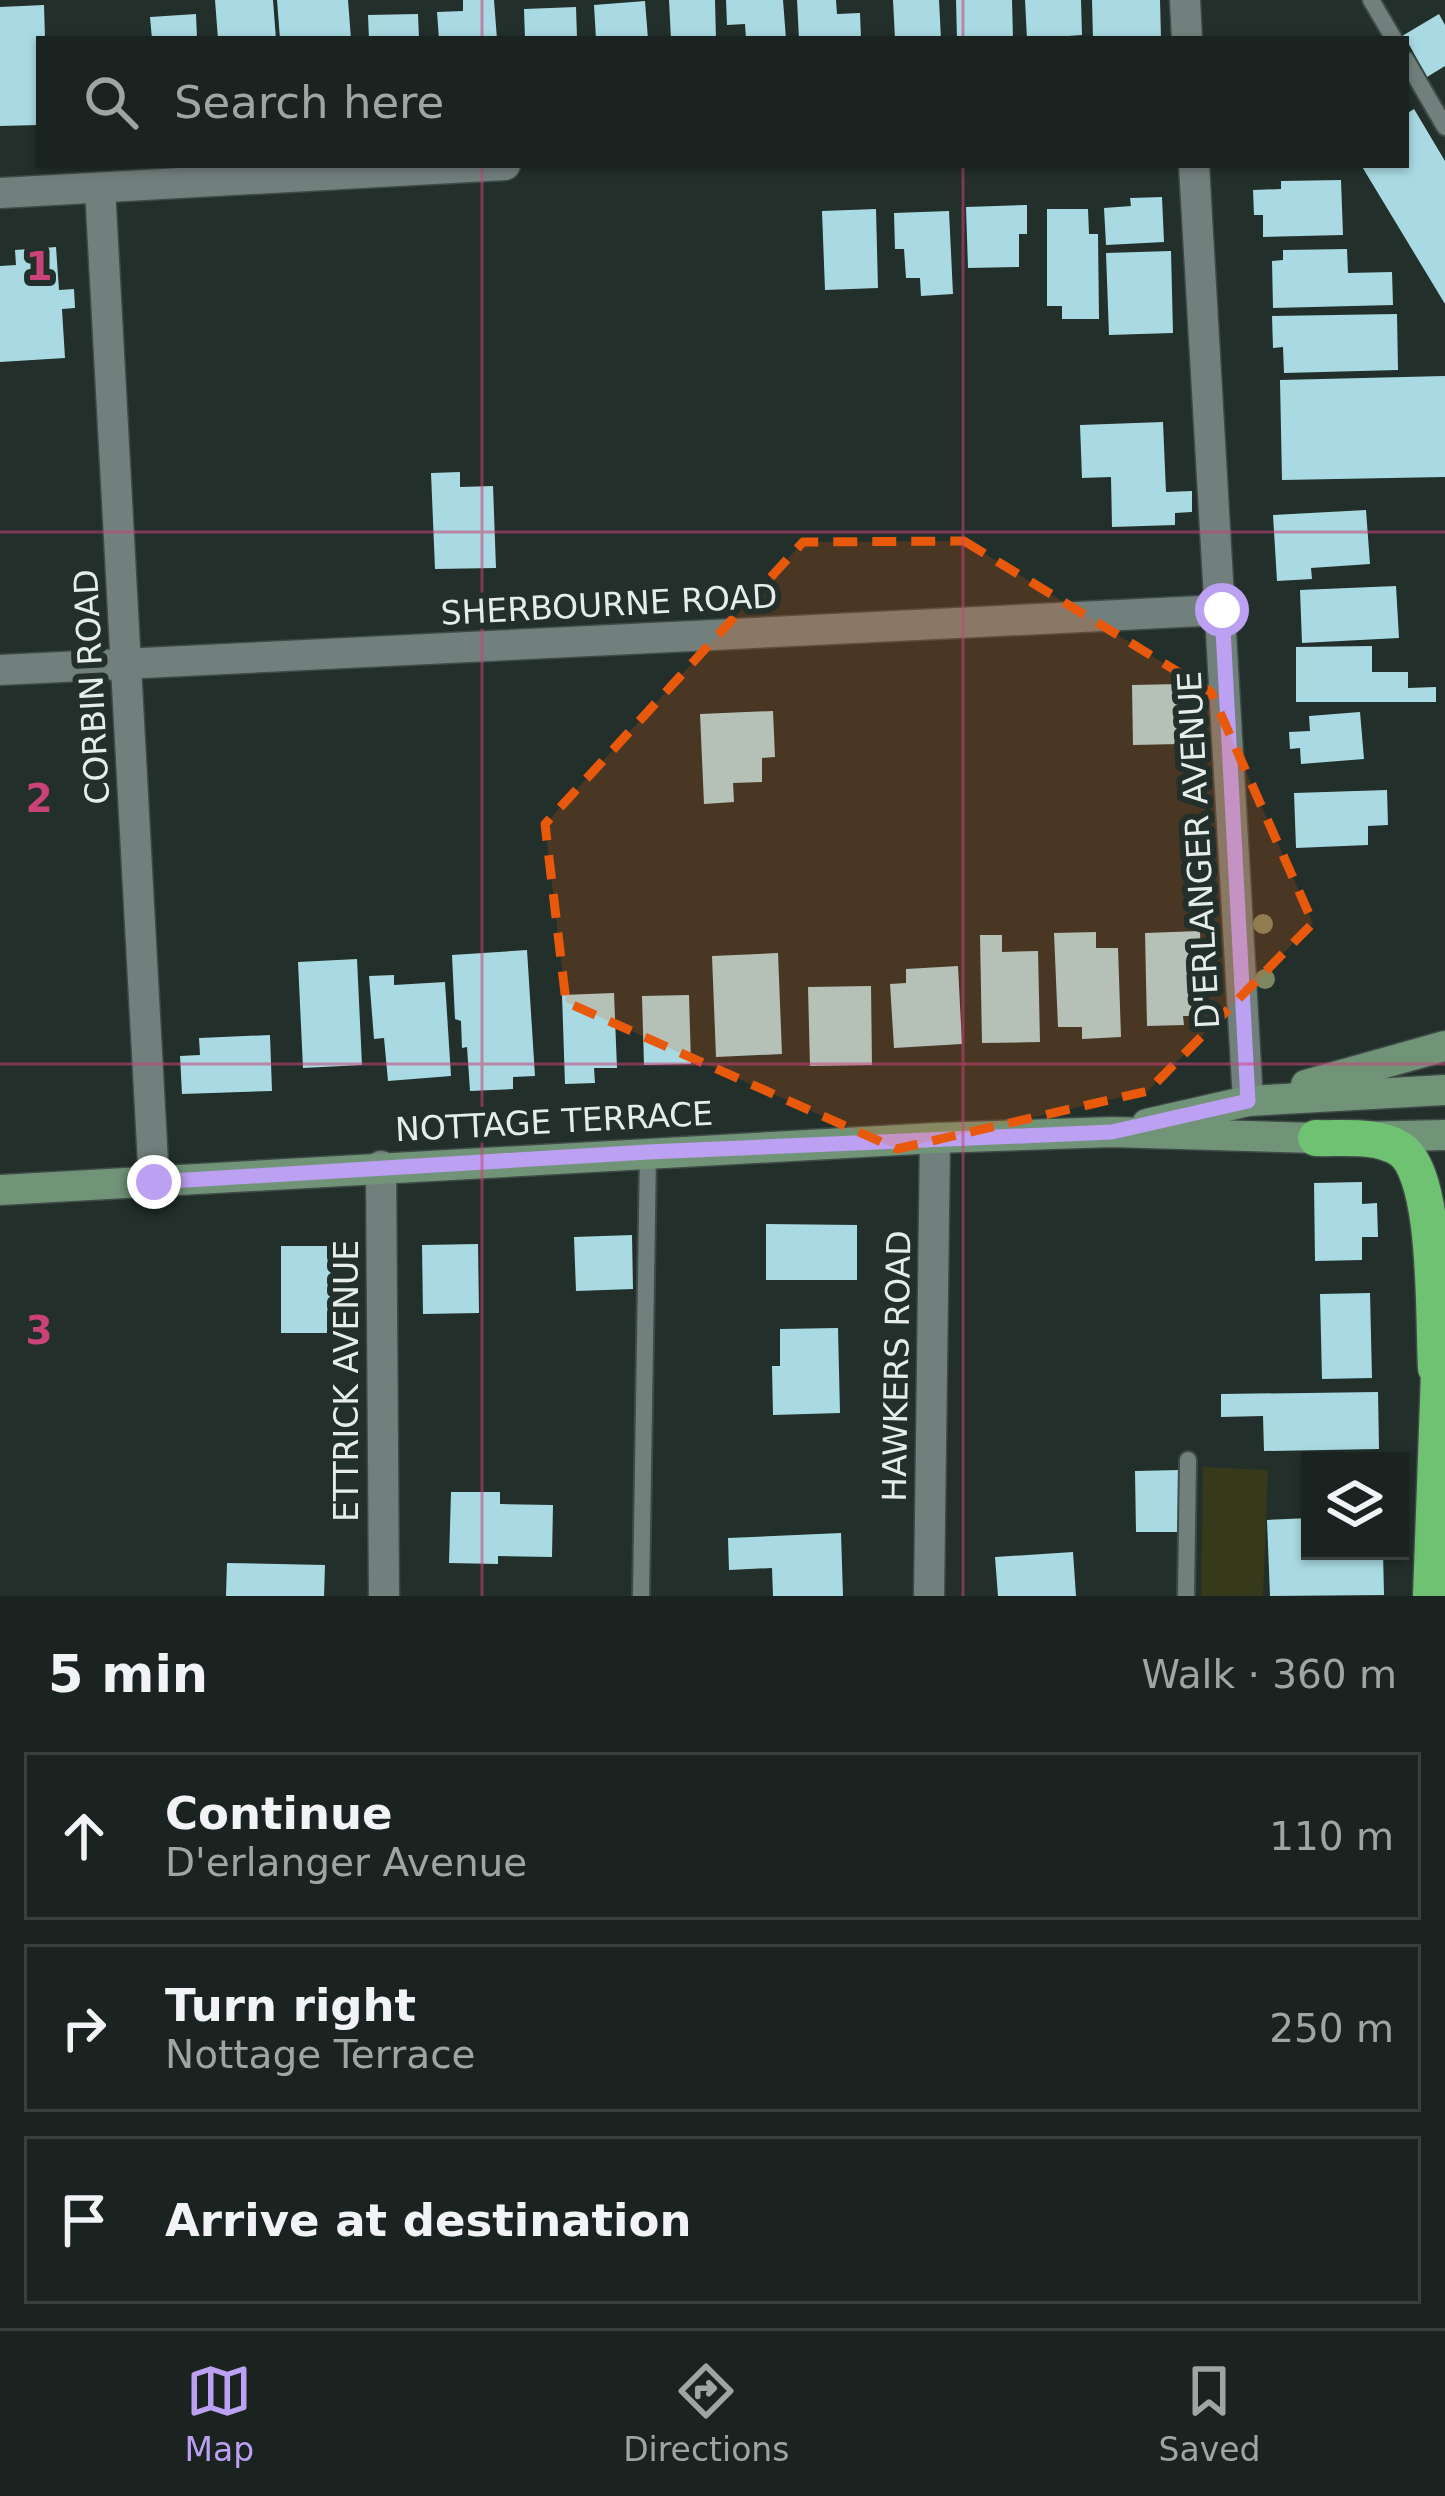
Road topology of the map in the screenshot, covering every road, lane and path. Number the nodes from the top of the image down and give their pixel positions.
1 (1185, 0) edge
2 (1371, 0) edge
3 (1187, 36) edge
4 (1392, 36) edge
5 (1409, 65) edge
6 (1445, 128) edge
7 (453, 168) edge
8 (1194, 168) edge
9 (100, 188) junction
10 (0, 193) edge
11 (1222, 610) junction
12 (125, 663) junction
13 (0, 670) edge
14 (1445, 1046) edge
15 (1445, 1090) edge
16 (1248, 1101) junction
17 (1112, 1132) junction
18 (1445, 1135) edge
19 (935, 1138) junction
20 (1316, 1138) junction
21 (648, 1152) junction
22 (381, 1166) junction
23 (154, 1182) junction
24 (0, 1190) edge
25 (1445, 1318) edge
26 (1436, 1368) junction
27 (1188, 1460) dead end
28 (384, 1596) edge
29 (641, 1596) edge
30 (929, 1596) edge
31 (1186, 1596) edge
32 (1431, 1596) edge

1 - 3 street
2 - 4 lane
5 - 6 lane
7 - 9 street
8 - 11 street, D'ERLANGER AVENUE
9 - 10 street
9 - 12 street, CORBIN ROAD
11 - 12 street, SHERBOURNE ROAD
11 - 16 street, D'ERLANGER AVENUE
12 - 13 street, SHERBOURNE ROAD
12 - 23 street, CORBIN ROAD
14 - 16 main road
15 - 16 main road, NOTTAGE TERRACE
16 - 17 main road, NOTTAGE TERRACE
17 - 19 main road, NOTTAGE TERRACE
17 - 20 main road, NOTTAGE TERRACE
18 - 20 main road, NOTTAGE TERRACE
19 - 21 main road, NOTTAGE TERRACE
19 - 30 street, HAWKERS ROAD
20 - 26 highway
21 - 22 main road, NOTTAGE TERRACE
21 - 29 lane
22 - 23 main road, NOTTAGE TERRACE
22 - 28 street, ETTRICK AVENUE
23 - 24 main road, NOTTAGE TERRACE
25 - 26 highway
26 - 32 highway
27 - 31 lane

